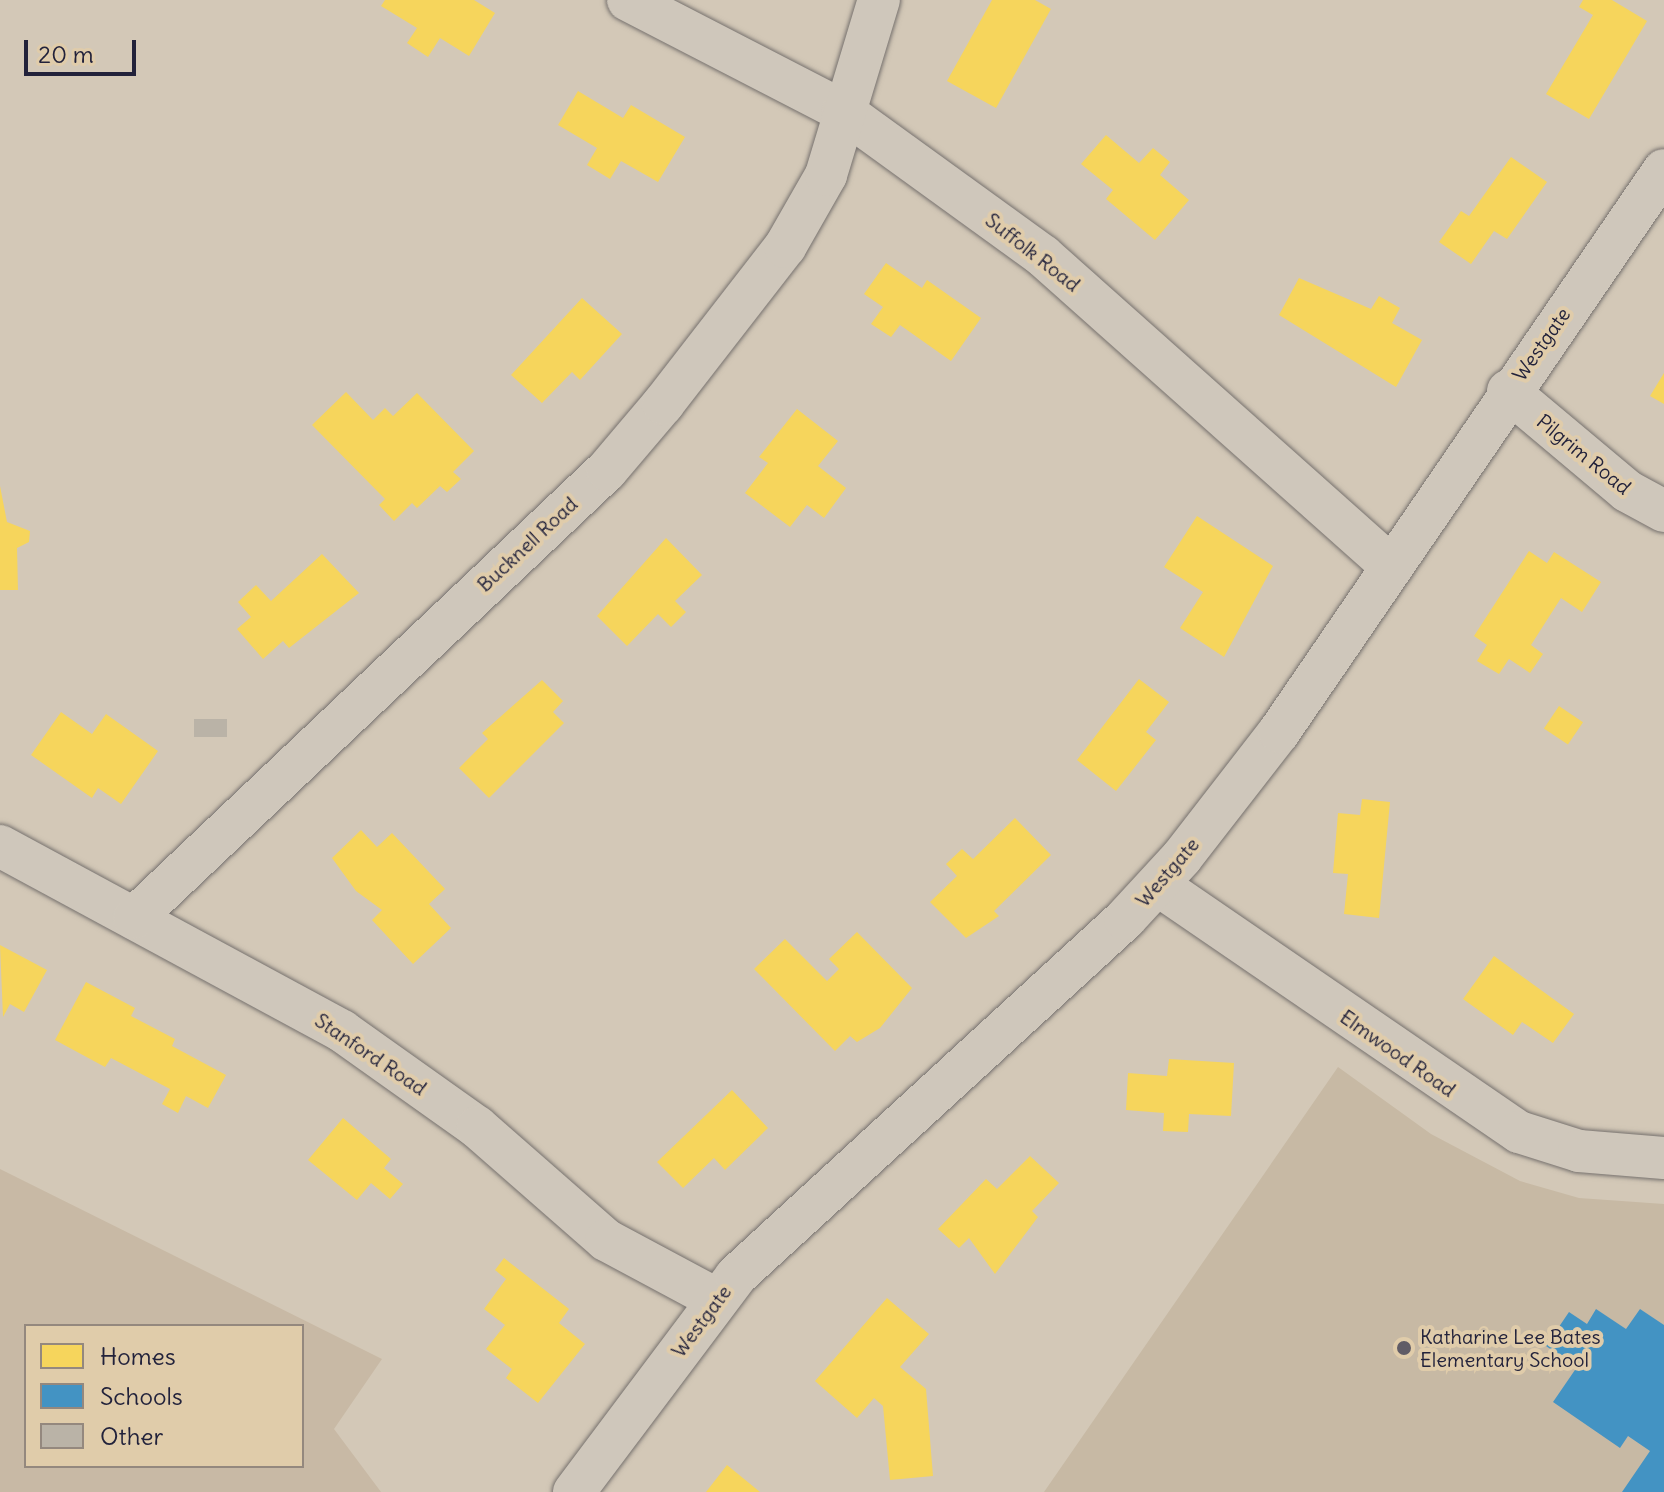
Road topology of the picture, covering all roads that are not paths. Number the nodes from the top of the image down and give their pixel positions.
1 (628, 0) edge
2 (879, 0) edge
3 (843, 111) junction
4 (1664, 170) edge
5 (1508, 391) junction
6 (1664, 511) edge
7 (1392, 567) junction
8 (0, 846) edge
9 (1158, 885) junction
10 (134, 918) junction
11 (1664, 1158) edge
12 (716, 1299) junction
13 (574, 1492) edge

1 - 3 street, Suffolk Road
2 - 3 street, Bucknell Road
3 - 7 street, Suffolk Road
3 - 10 street, Bucknell Road
4 - 5 street, Westgate
5 - 6 street, Pilgrim Road
5 - 7 street, Westgate
7 - 9 street, Westgate
8 - 10 street, Stanford Road
9 - 11 street, Elmwood Road
9 - 12 street, Westgate
10 - 12 street, Stanford Road
12 - 13 street, Westgate

